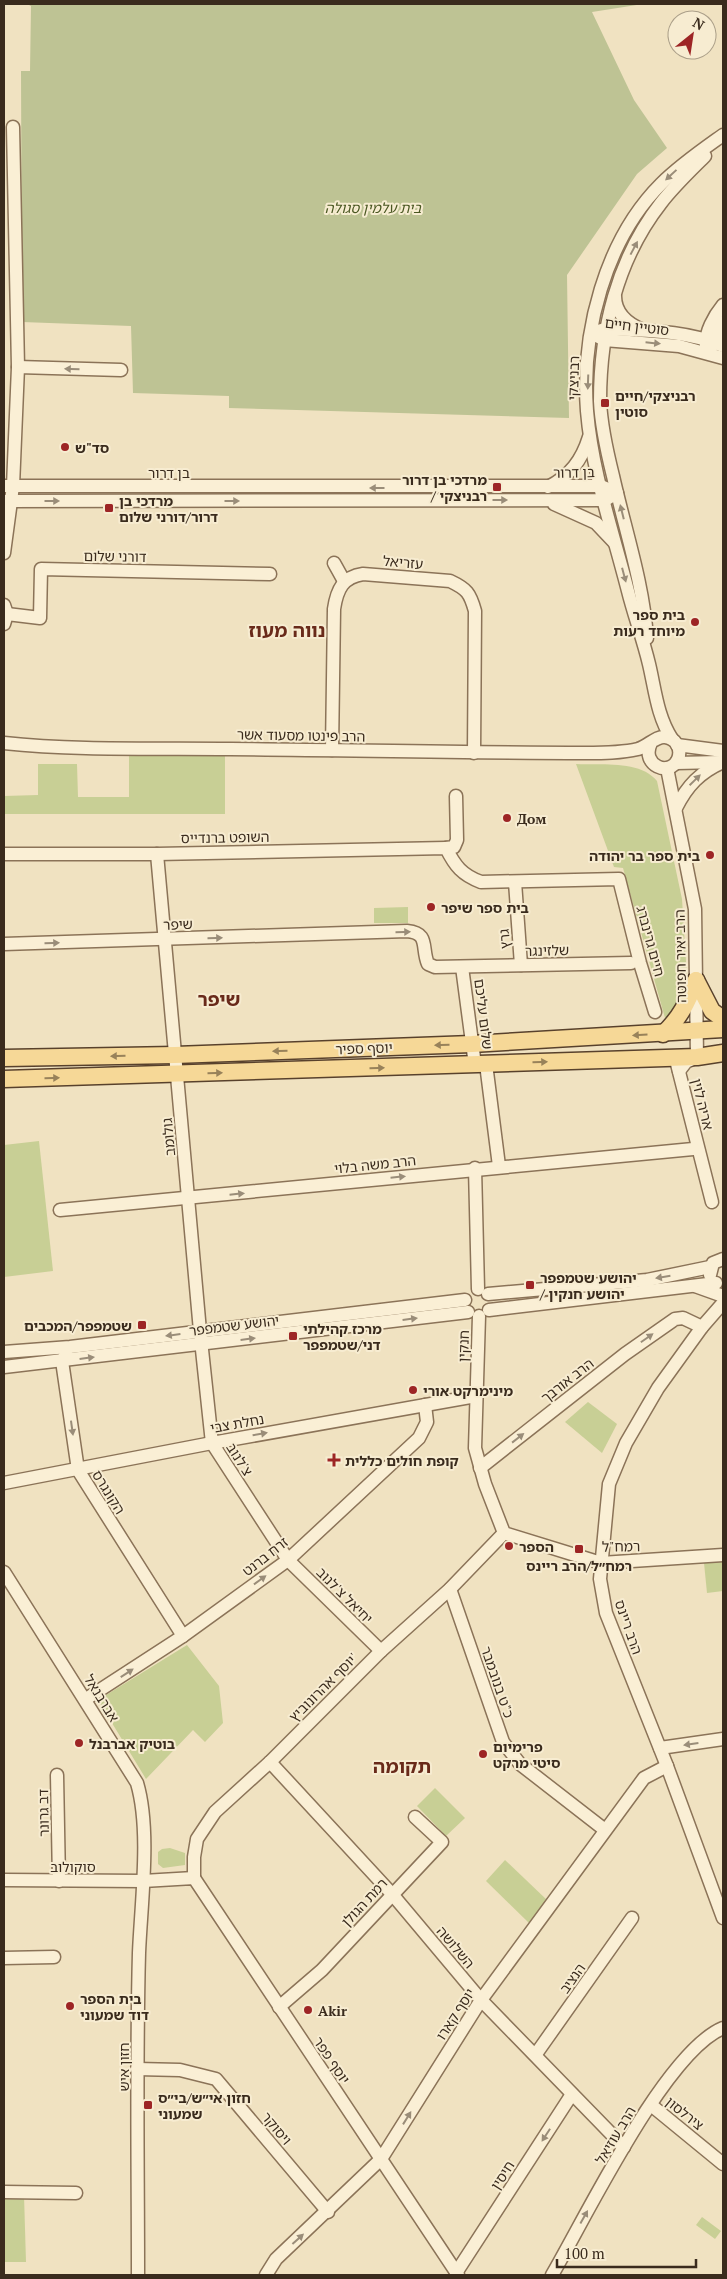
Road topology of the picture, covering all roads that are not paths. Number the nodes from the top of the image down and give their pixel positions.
1 (13, 127) dead end
2 (723, 136) edge
3 (615, 292) junction
4 (723, 305) edge
5 (723, 322) edge
6 (645, 331) junction
7 (590, 333) junction
8 (605, 334) junction
9 (713, 344) edge
10 (723, 358) edge
11 (18, 366) junction
12 (121, 370) dead end
13 (591, 432) junction
14 (8, 486) edge
15 (601, 486) junction
16 (548, 487) junction
17 (618, 493) junction
18 (545, 500) junction
19 (604, 500) junction
20 (7, 506) edge
21 (616, 544) junction
22 (4, 553) edge
23 (334, 563) dead end
24 (270, 574) dead end
25 (344, 581) junction
26 (5, 614) edge
27 (649, 663) junction
28 (658, 708) junction
29 (653, 741) junction
30 (674, 742) junction
31 (4, 743) edge
32 (332, 750) junction
33 (723, 751) edge
34 (597, 752) junction
35 (474, 753) junction
36 (723, 762) edge
37 (652, 763) junction
38 (672, 765) junction
39 (456, 796) dead end
40 (676, 808) junction
41 (446, 848) junction
42 (4, 854) edge
43 (157, 854) junction
44 (515, 882) junction
45 (164, 939) junction
46 (4, 944) edge
47 (631, 963) dead end
48 (522, 965) junction
49 (462, 967) junction
50 (696, 980) junction
51 (655, 1012) dead end
52 (723, 1019) edge
53 (723, 1029) edge
54 (697, 1031) junction
55 (663, 1034) junction
56 (472, 1044) junction
57 (723, 1054) edge
58 (175, 1055) junction
59 (697, 1056) junction
60 (4, 1058) edge
61 (481, 1064) junction
62 (676, 1064) junction
63 (178, 1074) junction
64 (4, 1079) edge
65 (693, 1149) dead end
66 (500, 1166) junction
67 (475, 1168) junction
68 (188, 1200) junction
69 (712, 1202) dead end
70 (60, 1210) dead end
71 (723, 1259) edge
72 (710, 1267) junction
73 (719, 1284) edge
74 (695, 1286) junction
75 (483, 1292) junction
76 (723, 1296) edge
77 (723, 1302) edge
78 (475, 1309) junction
79 (702, 1327) junction
80 (200, 1331) junction
81 (202, 1344) junction
82 (70, 1347) junction
83 (4, 1352) edge
84 (62, 1360) junction
85 (4, 1367) edge
86 (476, 1396) junction
87 (425, 1405) junction
88 (212, 1443) junction
89 (480, 1468) junction
90 (78, 1470) junction
91 (4, 1483) edge
92 (504, 1533) junction
93 (723, 1555) edge
94 (288, 1560) junction
95 (600, 1563) junction
96 (4, 1572) edge
97 (450, 1589) junction
98 (182, 1636) junction
99 (380, 1651) junction
100 (86, 1699) junction
101 (723, 1740) edge
102 (660, 1748) junction
103 (270, 1762) junction
104 (667, 1766) junction
105 (57, 1775) dead end
106 (415, 1817) dead end
107 (605, 1830) junction
108 (194, 1878) junction
109 (4, 1880) edge
110 (59, 1881) junction
111 (143, 1881) junction
112 (392, 1894) junction
113 (632, 1918) dead end
114 (723, 1918) edge
115 (54, 1957) dead end
116 (4, 1958) edge
117 (481, 2000) junction
118 (279, 2007) junction
119 (723, 2028) edge
120 (536, 2054) junction
121 (137, 2069) junction
122 (572, 2094) junction
123 (651, 2106) junction
124 (624, 2147) junction
125 (381, 2159) junction
126 (723, 2164) edge
127 (4, 2192) edge
128 (76, 2193) dead end
129 (138, 2194) junction
130 (328, 2212) junction
131 (457, 2274) edge
132 (555, 2274) edge
133 (138, 2275) edge
134 (147, 2275) edge
135 (266, 2275) edge

1 - 11 street
3 -> 2 street, רבניצקי
2 -> 7 street, רבניצקי
3 - 6 street
3 - 8 street, רבניצקי
4 - 9 street
5 - 9 street
6 - 8 street, סוטיין חיים
6 - 9 street, סוטיין חיים
7 - 8 street, סוטיין חיים
7 -> 13 street, רבניצקי
8 -> 9 street, סוטיין חיים
8 - 17 street, רבניצקי
9 - 10 street, סוטיין חיים
12 -> 11 street
11 - 14 street
13 - 15 street, רבניצקי
13 - 16 street
16 -> 14 street, בן דרור
14 - 20 street
15 - 16 street, בן דרור
15 - 17 street, בן דרור
15 - 19 street, רבניצקי
17 - 19 street, בן דרור
27 -> 17 street, רבניצקי
18 - 19 street, בן דרור
20 -> 18 street, בן דרור
18 - 21 street
19 - 21 street, רבניצקי
20 - 22 street
21 -> 27 street, רבניצקי
23 - 25 street
24 - 26 street, דורני שלום
25 - 32 street
25 - 35 street, עזריאל
27 - 28 street, רבניצקי
28 - 29 street, רבניצקי
28 - 30 street, רבניצקי
29 - 30 street
29 - 34 street, הרב פינטו מסעוד אשר
29 - 37 street
30 - 33 street
30 - 38 street
31 - 32 street, הרב פינטו מסעוד אשר
32 - 35 street, הרב פינטו מסעוד אשר
34 - 35 street, הרב פינטו מסעוד אשר
34 - 37 street, הרב פינטו מסעוד אשר
36 - 38 street
40 -> 36 street
37 - 38 street
38 - 40 street, הרב יאיר חפוטה
39 - 41 street
40 - 50 street, הרב יאיר חפוטה
41 - 43 street, השופט ברנדייס
41 - 44 street
42 - 43 street, השופט ברנדייס
43 - 45 street, גולומב
44 - 48 street, גרץ
44 - 51 street, חיים גרינברג
46 -> 45 street, שיפר
45 -> 49 street, שיפר
45 - 58 street, גולומב
47 - 48 street, שלזינגר
48 - 49 street, שלזינגר
49 - 56 street, שלום עליכם
50 - 52 main road
50 - 54 street, הרב יאיר חפוטה
50 - 55 main road
53 - 54 main road, יוסף ספיר
54 - 55 main road, יוסף ספיר
54 - 59 street, הרב יאיר חפוטה
55 -> 56 main road, יוסף ספיר
56 -> 58 main road, יוסף ספיר
56 - 61 street, שלום עליכם
57 - 59 main road, יוסף ספיר
58 -> 60 main road, יוסף ספיר
58 - 63 street, גולומב
59 - 62 main road, יוסף ספיר
61 -> 62 main road, יוסף ספיר
63 -> 61 main road, יוסף ספיר
61 - 66 street, שלום עליכם
62 - 69 street, אריה לוין
64 -> 63 main road, יוסף ספיר
63 - 68 street, גולומב
65 - 66 street, הרב משה בלוי
66 - 67 street, הרב משה בלוי
68 -> 67 street, הרב משה בלוי
67 - 75 street
68 - 70 street, הרב משה בלוי
68 - 80 street, גולומב
71 - 72 street
72 - 73 street
72 -> 75 street
73 - 74 street, יהושע שטמפפר
74 - 76 street
74 - 78 street, יהושע שטמפפר
75 - 78 street, חנקין
75 - 78 street
77 - 79 street, הרב ריינס
78 - 80 street, יהושע שטמפפר
81 -> 78 street, יהושע שטמפפר
78 - 86 street, חנקין
89 -> 79 street, הרב אורבך
79 - 95 street, הרב ריינס
80 - 81 street, צ'לנוב
80 -> 82 street, יהושע שטמפפר
84 -> 81 street, יהושע שטמפפר
81 - 88 street, צ'לנוב
82 - 83 street, יהושע שטמפפר
82 - 84 street
84 - 85 street, יהושע שטמפפר
84 -> 90 street, הקונגרס
86 - 87 street, נחלת צבי
86 - 89 street, חנקין
88 -> 87 street, נחלת צבי
87 - 94 street, זרח ברנט
88 - 90 street, נחלת צבי
88 - 94 street, צ'לנוב
89 - 92 street
90 - 91 street, נחלת צבי
90 - 98 street, הקונגרס
92 - 95 street, רמח"ל
92 - 97 street, יוסף אהרונוביץ'
93 - 95 street, רמח"ל
98 -> 94 street, זרח ברנט
94 - 99 street, יחיאל צ'לנוב
95 - 102 street, הרב ריינס
96 - 100 street, אברבנאל
97 - 99 street, יוסף אהרונוביץ'
97 - 107 street, כ"ט בנובמבר
100 -> 98 street, זרח ברנט
99 - 103 street, יוסף אהרונוביץ'
100 - 111 street, אברבנאל
101 -> 102 street
102 - 104 street, הרב ריינס
103 - 108 street, יוסף אהרונוביץ'
103 - 112 street, השלושה
104 - 107 street, יוסף קארו
104 - 114 street, הרב ריינס
105 - 110 street, דב גרונר
106 - 112 street, רמת הגולן
107 - 117 street, יוסף קארו
108 - 111 street
108 - 118 street, יוסף פפר
109 - 110 street, סוקולוב
110 - 111 street, סוקולוב
111 - 121 street, חזון איש
112 - 117 street, השלושה
112 - 118 street, רמת הגולן
113 - 120 street, הנציב
115 - 116 street
117 - 120 street, השלושה
125 -> 117 street, יוסף קארו
118 - 125 street, יוסף פפר
119 - 123 street, הרב עוזיאל
120 - 122 street, השלושה
121 - 129 street, חזון איש
121 - 130 street, ויסוקר
122 - 124 street, השלושה
122 -> 131 street, חיסין
123 - 124 street, הרב עוזיאל
123 - 126 street, צירלסון
132 -> 124 street, הרב עוזיאל
125 - 130 street, יוסף קארו
125 - 131 street, יוסף פפר
127 - 128 street
129 - 133 street, חזון איש
129 - 134 street, חזון איש
135 -> 130 street, יוסף קארו

